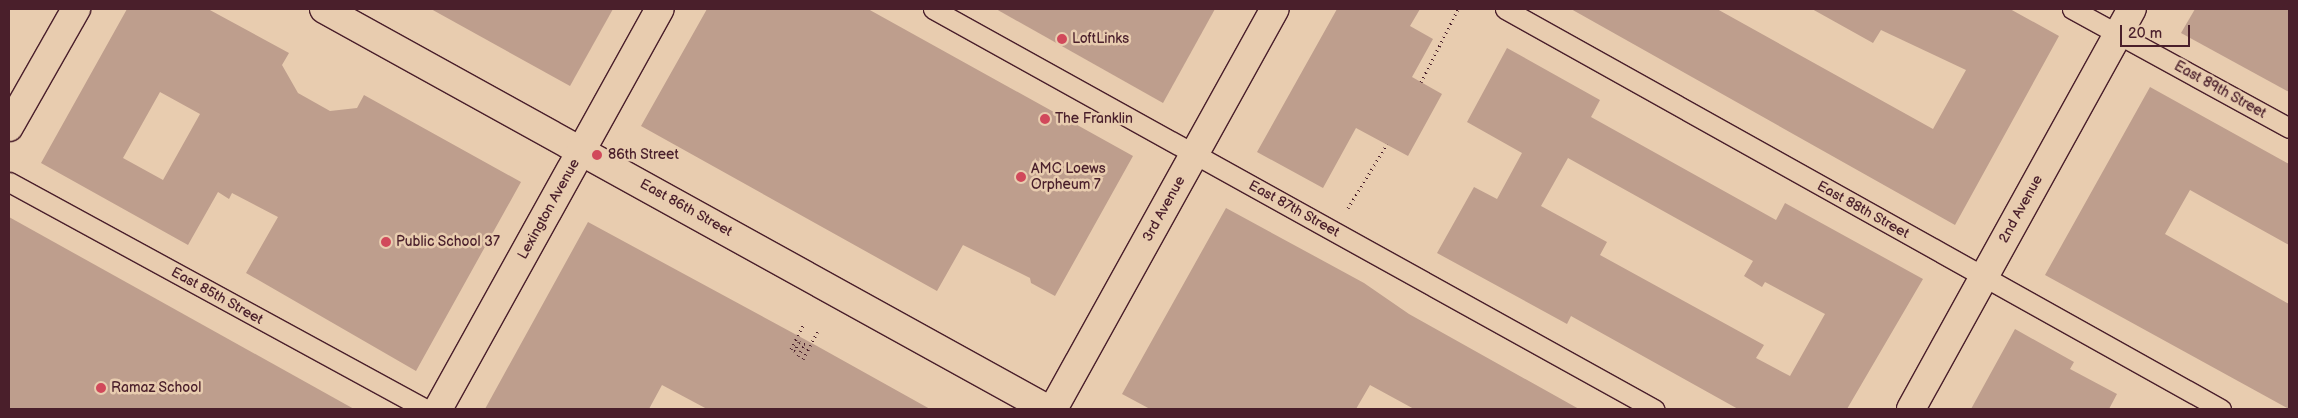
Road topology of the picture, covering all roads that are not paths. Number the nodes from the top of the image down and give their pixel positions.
1 (76, 9) edge
2 (324, 9) edge
3 (660, 9) edge
4 (933, 9) edge
5 (1275, 9) edge
6 (1505, 9) edge
7 (2072, 9) edge
8 (2132, 9) edge
9 (2118, 34) junction
10 (9, 127) edge
11 (2289, 128) edge
12 (581, 150) junction
13 (1195, 154) junction
14 (9, 182) edge
15 (1984, 278) junction
16 (424, 409) edge
17 (438, 409) edge
18 (1047, 409) edge
19 (1053, 409) edge
20 (1654, 409) edge
21 (1911, 409) edge
22 (2221, 409) edge

1 - 10 main road
2 - 12 main road, East 86th Street
3 - 12 main road, Lexington Avenue
4 - 13 street, East 87th Street
5 - 13 main road, 3rd Avenue
6 - 15 street, East 88th Street
7 - 9 street, East 89th Street
8 - 9 main road, 2nd Avenue
9 - 11 street, East 89th Street
9 - 15 main road, 2nd Avenue
12 - 17 main road, Lexington Avenue
12 - 18 main road, East 86th Street
13 - 19 main road, 3rd Avenue
13 - 20 street, East 87th Street
14 - 16 street, East 85th Street
15 - 21 main road, 2nd Avenue
15 - 22 street, East 88th Street

